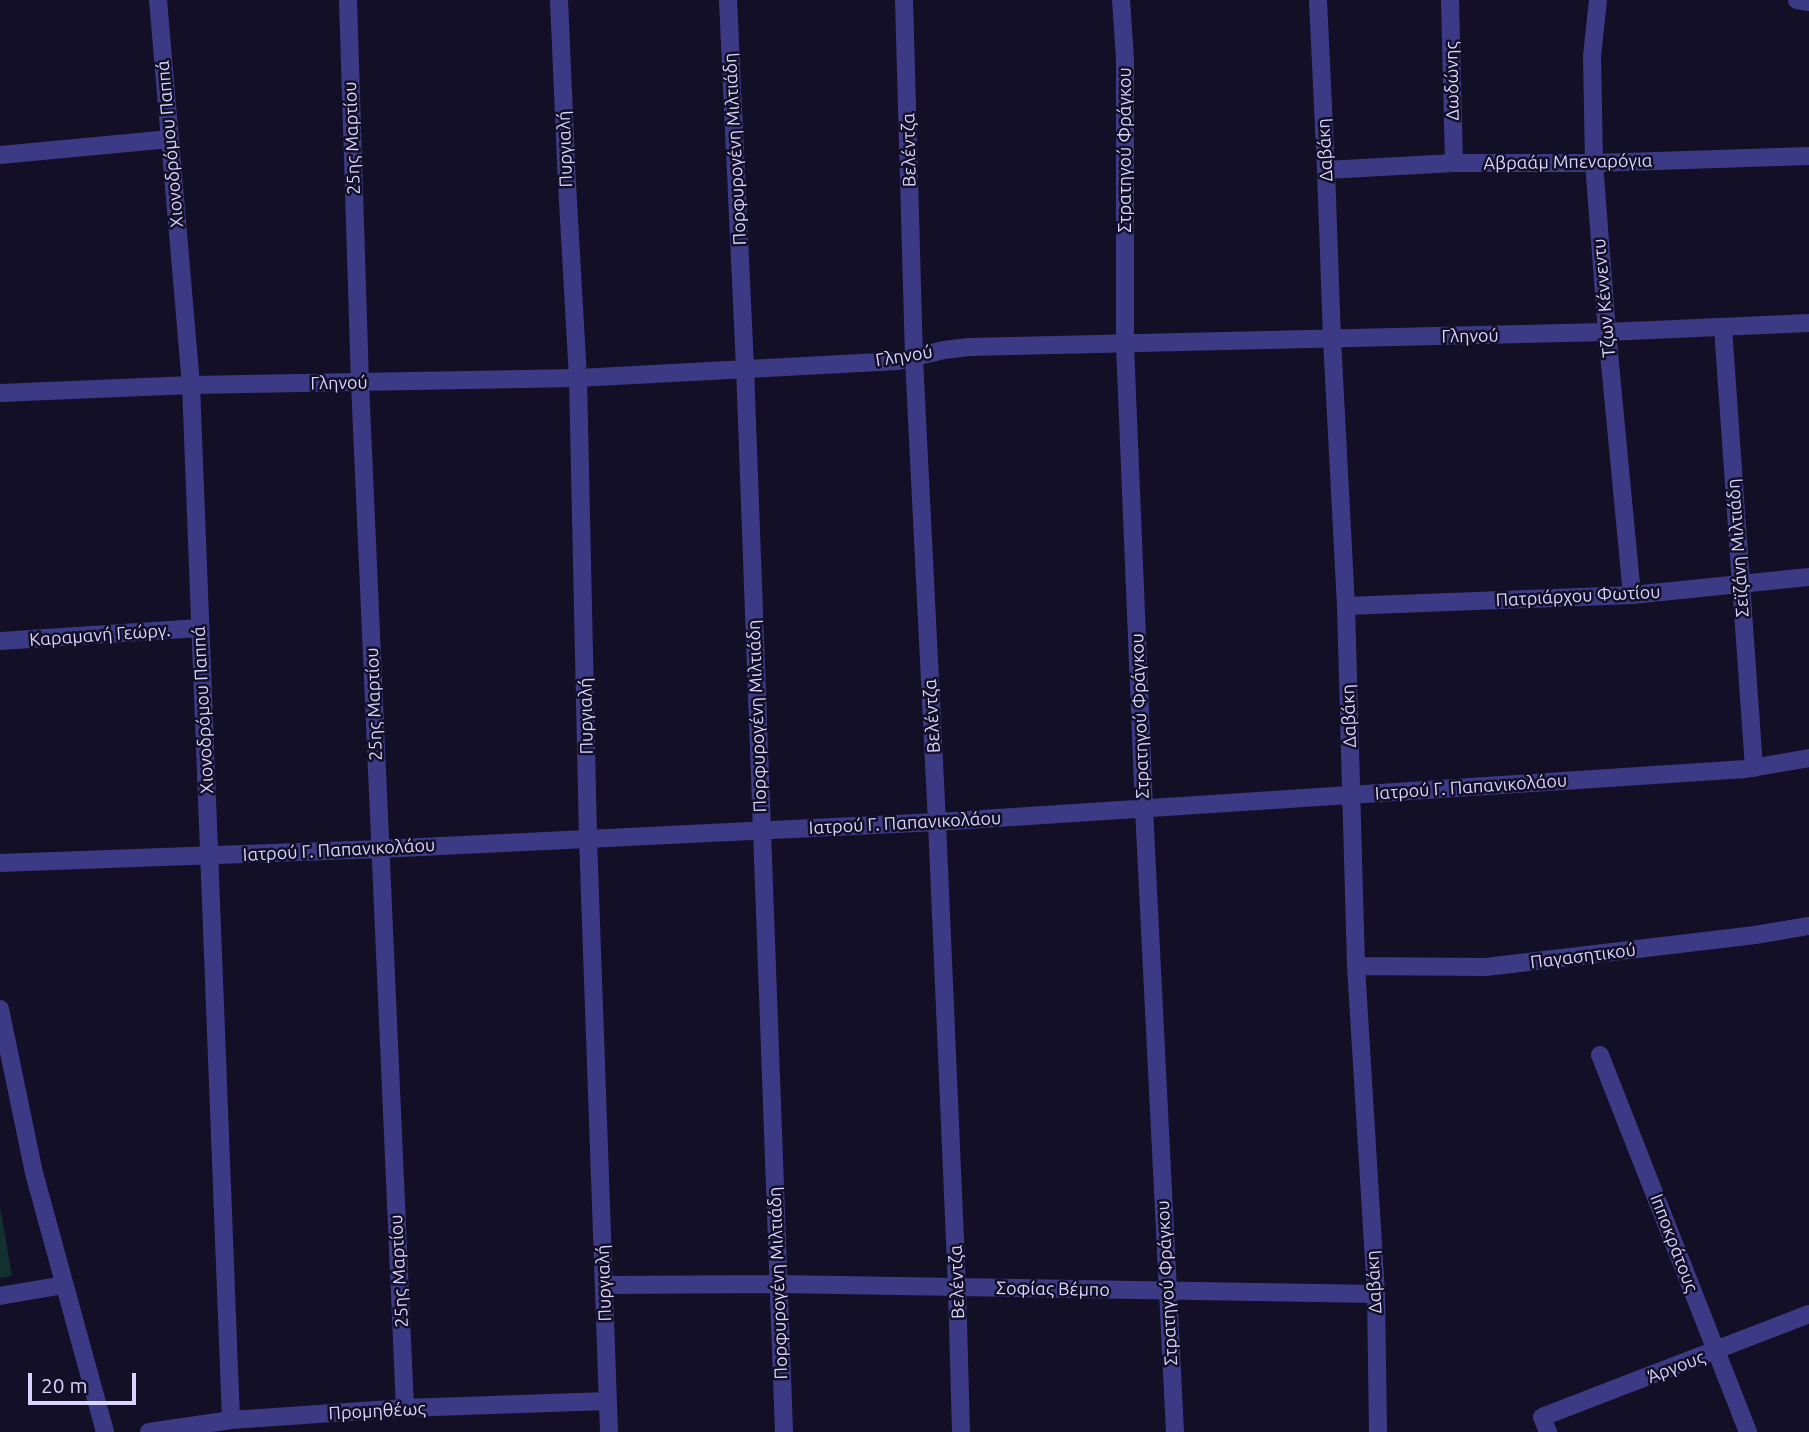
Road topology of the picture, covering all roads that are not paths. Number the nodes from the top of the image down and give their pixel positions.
1 (158, 0) edge
2 (348, 0) edge
3 (559, 0) edge
4 (728, 0) edge
5 (904, 0) edge
6 (1121, 0) edge
7 (1318, 0) edge
8 (1450, 0) edge
9 (1598, 0) edge
10 (1797, 0) edge
11 (1809, 2) edge
12 (170, 139) junction
13 (0, 155) edge
14 (1809, 156) edge
15 (1454, 163) junction
16 (1594, 163) junction
17 (1326, 170) junction
18 (1809, 323) edge
19 (1723, 328) junction
20 (1607, 332) junction
21 (1332, 339) junction
22 (1125, 345) junction
23 (914, 358) junction
24 (745, 368) junction
25 (578, 378) junction
26 (360, 383) junction
27 (191, 385) junction
28 (0, 393) edge
29 (1809, 577) edge
30 (1741, 584) junction
31 (1632, 595) junction
32 (1346, 606) junction
33 (199, 628) junction
34 (0, 641) edge
35 (1809, 758) edge
36 (1754, 768) junction
37 (1351, 796) junction
38 (1144, 808) junction
39 (937, 822) junction
40 (760, 830) junction
41 (588, 838) junction
42 (380, 849) junction
43 (210, 856) junction
44 (0, 863) edge
45 (1809, 926) edge
46 (1356, 966) junction
47 (0, 1009) edge
48 (1600, 1055) dead end
49 (7, 1077) edge
50 (778, 1284) junction
51 (64, 1285) junction
52 (604, 1285) junction
53 (957, 1287) junction
54 (1167, 1291) junction
55 (1376, 1294) junction
56 (0, 1296) edge
57 (1809, 1314) edge
58 (1716, 1351) junction
59 (607, 1401) junction
60 (405, 1408) junction
61 (231, 1420) junction
62 (267, 1425) edge
63 (1545, 1425) edge
64 (105, 1432) edge
65 (149, 1432) edge
66 (609, 1432) edge
67 (784, 1432) edge
68 (961, 1432) edge
69 (1175, 1432) edge
70 (1378, 1432) edge
71 (1748, 1432) edge

1 - 12 street, Χιονοδρόμου Παππά
2 - 26 street, 25ης Μαρτίου
3 - 25 street, Πυργιαλή
4 - 24 street, Πορφυρογένη Μιλτιάδη
5 - 23 street, Βελέντζα
6 - 22 street, Στρατηγού Φράγκου
7 - 17 street, Δαβάκη
8 - 15 street, Δωδώνης
9 - 16 street, Τζων Κέννεντυ
10 - 11 street
12 - 13 street
12 - 27 street, Χιονοδρόμου Παππά
14 - 16 street, Αβραάμ Μπεναρόγια
15 - 16 street, Αβραάμ Μπεναρόγια
15 - 17 street, Αβραάμ Μπεναρόγια
16 - 20 street, Τζων Κέννεντυ
17 - 21 street, Δαβάκη
18 - 19 street, Γληνού
19 - 20 street, Γληνού
19 - 30 street, Σεϊζάνη Μιλτιάδη
20 - 21 street, Γληνού
20 - 31 street, Τζων Κέννεντυ
21 - 22 street, Γληνού
21 - 32 street, Δαβάκη
22 - 23 street, Γληνού
22 - 38 street, Στρατηγού Φράγκου
23 - 24 street, Γληνού
23 - 39 street, Βελέντζα
24 - 25 street, Γληνού
24 - 40 street, Πορφυρογένη Μιλτιάδη
25 - 26 street, Γληνού
25 - 41 street, Πυργιαλή
26 - 27 street, Γληνού
26 - 42 street, 25ης Μαρτίου
27 - 28 street, Γληνού
27 - 33 street, Χιονοδρόμου Παππά
29 - 30 street, Πατριάρχου Φωτίου
30 - 31 street, Πατριάρχου Φωτίου
30 - 36 street, Σεϊζάνη Μιλτιάδη
31 - 32 street, Πατριάρχου Φωτίου
32 - 37 street, Δαβάκη
33 - 34 street, Καραμανή Γεώργ.
33 - 43 street, Χιονοδρόμου Παππά
35 - 36 street, Ιατρού Γ. Παπανικολάου
36 - 37 street, Ιατρού Γ. Παπανικολάου
37 - 38 street, Ιατρού Γ. Παπανικολάου
37 - 46 street, Δαβάκη
38 - 39 street, Ιατρού Γ. Παπανικολάου
38 - 54 street, Στρατηγού Φράγκου
39 - 40 street, Ιατρού Γ. Παπανικολάου
39 - 53 street, Βελέντζα
40 - 41 street, Ιατρού Γ. Παπανικολάου
40 - 50 street, Πορφυρογένη Μιλτιάδη
41 - 42 street, Ιατρού Γ. Παπανικολάου
41 - 52 street, Πυργιαλή
42 - 43 street, Ιατρού Γ. Παπανικολάου
42 - 60 street, 25ης Μαρτίου
43 - 44 street, Ιατρού Γ. Παπανικολάου
43 - 61 street, Χιονοδρόμου Παππά
45 - 46 street, Παγασητικού
46 - 55 street, Δαβάκη
47 - 49 street
48 - 58 street, Ιπποκράτους
49 - 51 street
50 - 52 street, Σοφίας Βέμπο
50 - 53 street, Σοφίας Βέμπο
50 - 67 street, Πορφυρογένη Μιλτιάδη
51 - 56 street
51 - 64 street
52 - 59 street, Πυργιαλή
53 - 54 street, Σοφίας Βέμπο
53 - 68 street, Βελέντζα
54 - 55 street, Σοφίας Βέμπο
54 - 69 street, Στρατηγού Φράγκου
55 - 70 street, Δαβάκη
57 - 58 street, Άργους
58 - 63 street, Άργους
58 - 71 street, Ιπποκράτους
59 - 60 street, Προμηθέως
59 - 66 street, Πυργιαλή
60 - 62 street, Προμηθέως
61 - 62 street, Προμηθέως
61 - 65 street, Προμηθέως

